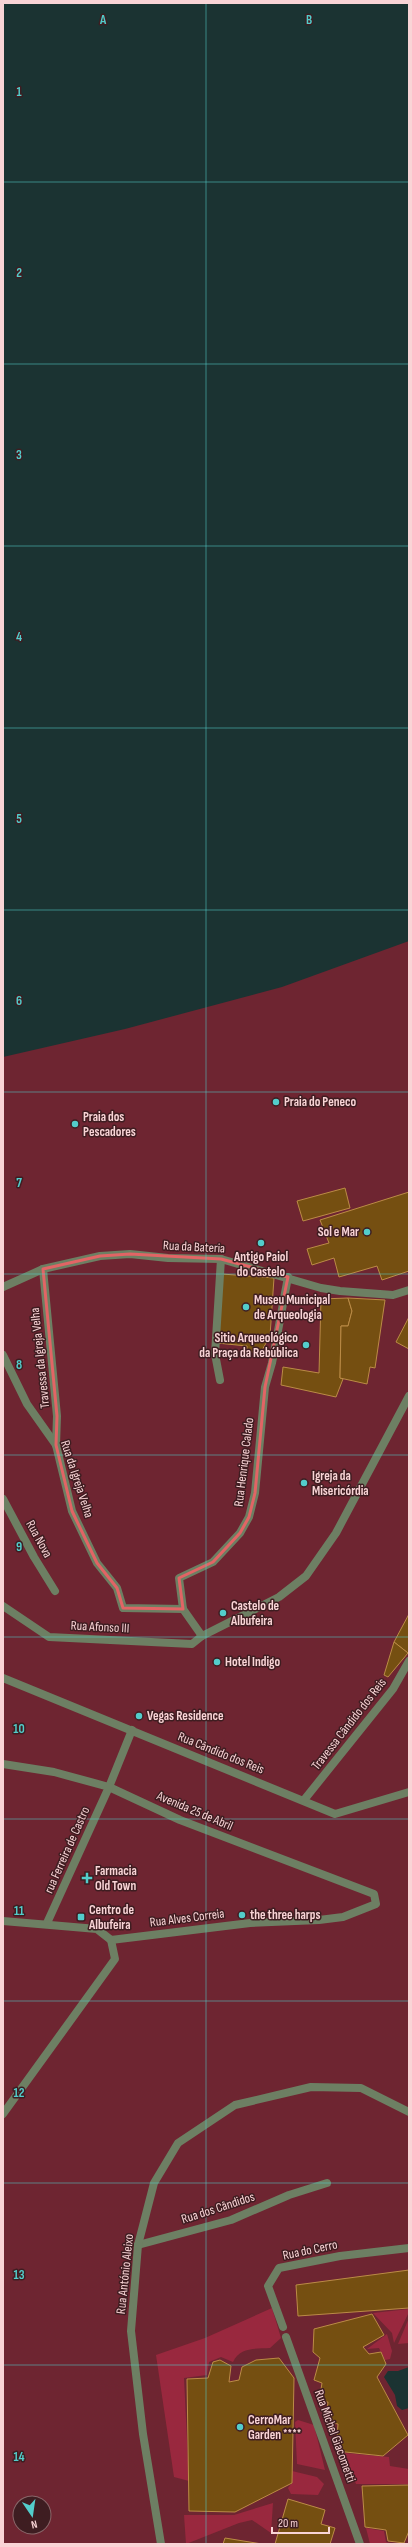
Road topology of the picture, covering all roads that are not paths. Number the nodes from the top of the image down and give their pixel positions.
1 (221, 1259) junction
2 (43, 1269) junction
3 (288, 1277) junction
4 (3, 1287) edge
5 (409, 1290) edge
6 (3, 1355) edge
7 (220, 1380) dead end
8 (409, 1396) edge
9 (56, 1445) junction
10 (3, 1499) edge
11 (55, 1590) dead end
12 (3, 1606) edge
13 (182, 1609) junction
14 (202, 1636) junction
15 (409, 1661) edge
16 (3, 1678) edge
17 (132, 1730) junction
18 (3, 1764) edge
19 (109, 1787) junction
20 (409, 1792) edge
21 (304, 1800) junction
22 (376, 1904) joint
23 (3, 1921) edge
24 (48, 1923) junction
25 (111, 1940) junction
26 (409, 2112) edge
27 (3, 2114) edge
28 (327, 2183) dead end
29 (138, 2245) junction
30 (409, 2248) edge
31 (283, 2327) dead end
32 (286, 2337) dead end
33 (161, 2544) edge
34 (360, 2544) edge

1 - 2 street, Rua da Bateria
1 - 3 street, Rua da Bateria
1 - 7 street
2 - 4 street, Rua da Bateria
2 - 9 street, Travessa da Igreja Velha
3 - 5 street, Rua da Bateria
3 - 13 street, Rua Henrique Calado
6 - 9 street, Rua da Igreja Velha
8 - 14 street, Rua Afonso III
9 - 13 street, Rua da Igreja Velha
10 - 11 street, Rua Nova
12 - 14 street, Rua Afonso III
13 - 14 street
15 - 21 street, Travessa Cândido dos Reis
16 - 17 street, Rua Cândido dos Reis
17 - 19 street, rua Ferreira de Castro
17 - 21 street, Rua Cândido dos Reis
18 - 19 street, Avenida 25 de Abril
19 - 22 street, Avenida 25 de Abril
19 - 24 street, rua Ferreira de Castro
20 - 21 street, Rua Cândido dos Reis
22 - 25 street, Rua Alves Correia
23 - 24 street
24 - 25 street
25 - 27 street
26 - 29 street, Rua António Aleixo
28 - 29 street, Rua dos Cândidos
29 - 33 street, Rua António Aleixo
30 - 31 street, Rua do Cerro
32 - 34 street, Rua Michel Giacometti

